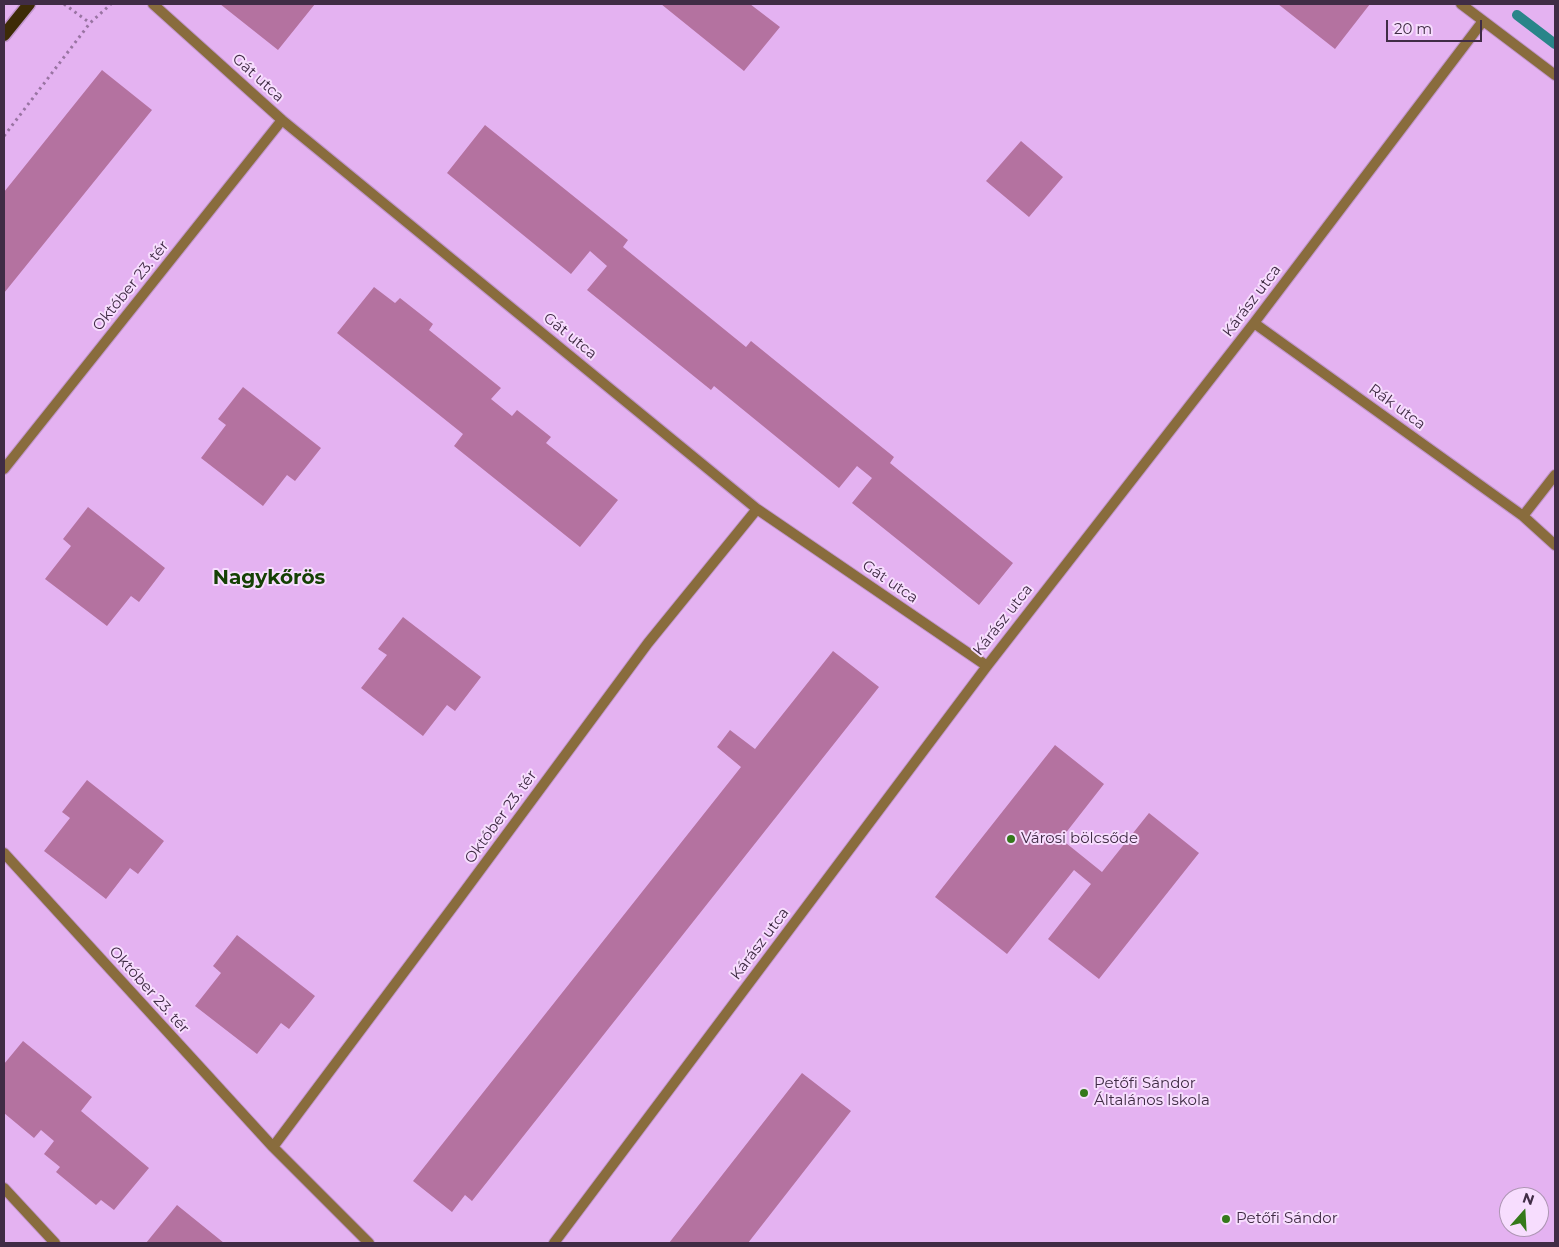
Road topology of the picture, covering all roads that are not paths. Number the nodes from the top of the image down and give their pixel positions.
1 (28, 4) edge
2 (153, 4) edge
3 (1461, 4) edge
4 (1483, 21) junction
5 (4, 35) edge
6 (1555, 75) edge
7 (282, 120) junction
8 (1254, 323) junction
9 (4, 469) edge
10 (1555, 475) edge
11 (757, 509) junction
12 (1523, 516) junction
13 (1555, 545) edge
14 (987, 666) junction
15 (4, 853) edge
16 (273, 1147) junction
17 (4, 1188) edge
18 (55, 1243) edge
19 (369, 1243) edge
20 (554, 1243) edge

1 - 5 main road
2 - 7 street, Gát utca
3 - 4 street
4 - 6 street
4 - 8 street, Kárász utca
7 - 9 street, Október 23. tér
7 - 11 street, Gát utca
8 - 12 street, Rák utca
8 - 14 street, Kárász utca
10 - 12 street
11 - 14 street, Gát utca
11 - 16 street, Október 23. tér
12 - 13 street, Rák utca
14 - 20 street, Kárász utca
15 - 16 street, Október 23. tér
16 - 19 street, Október 23. tér
17 - 18 street

